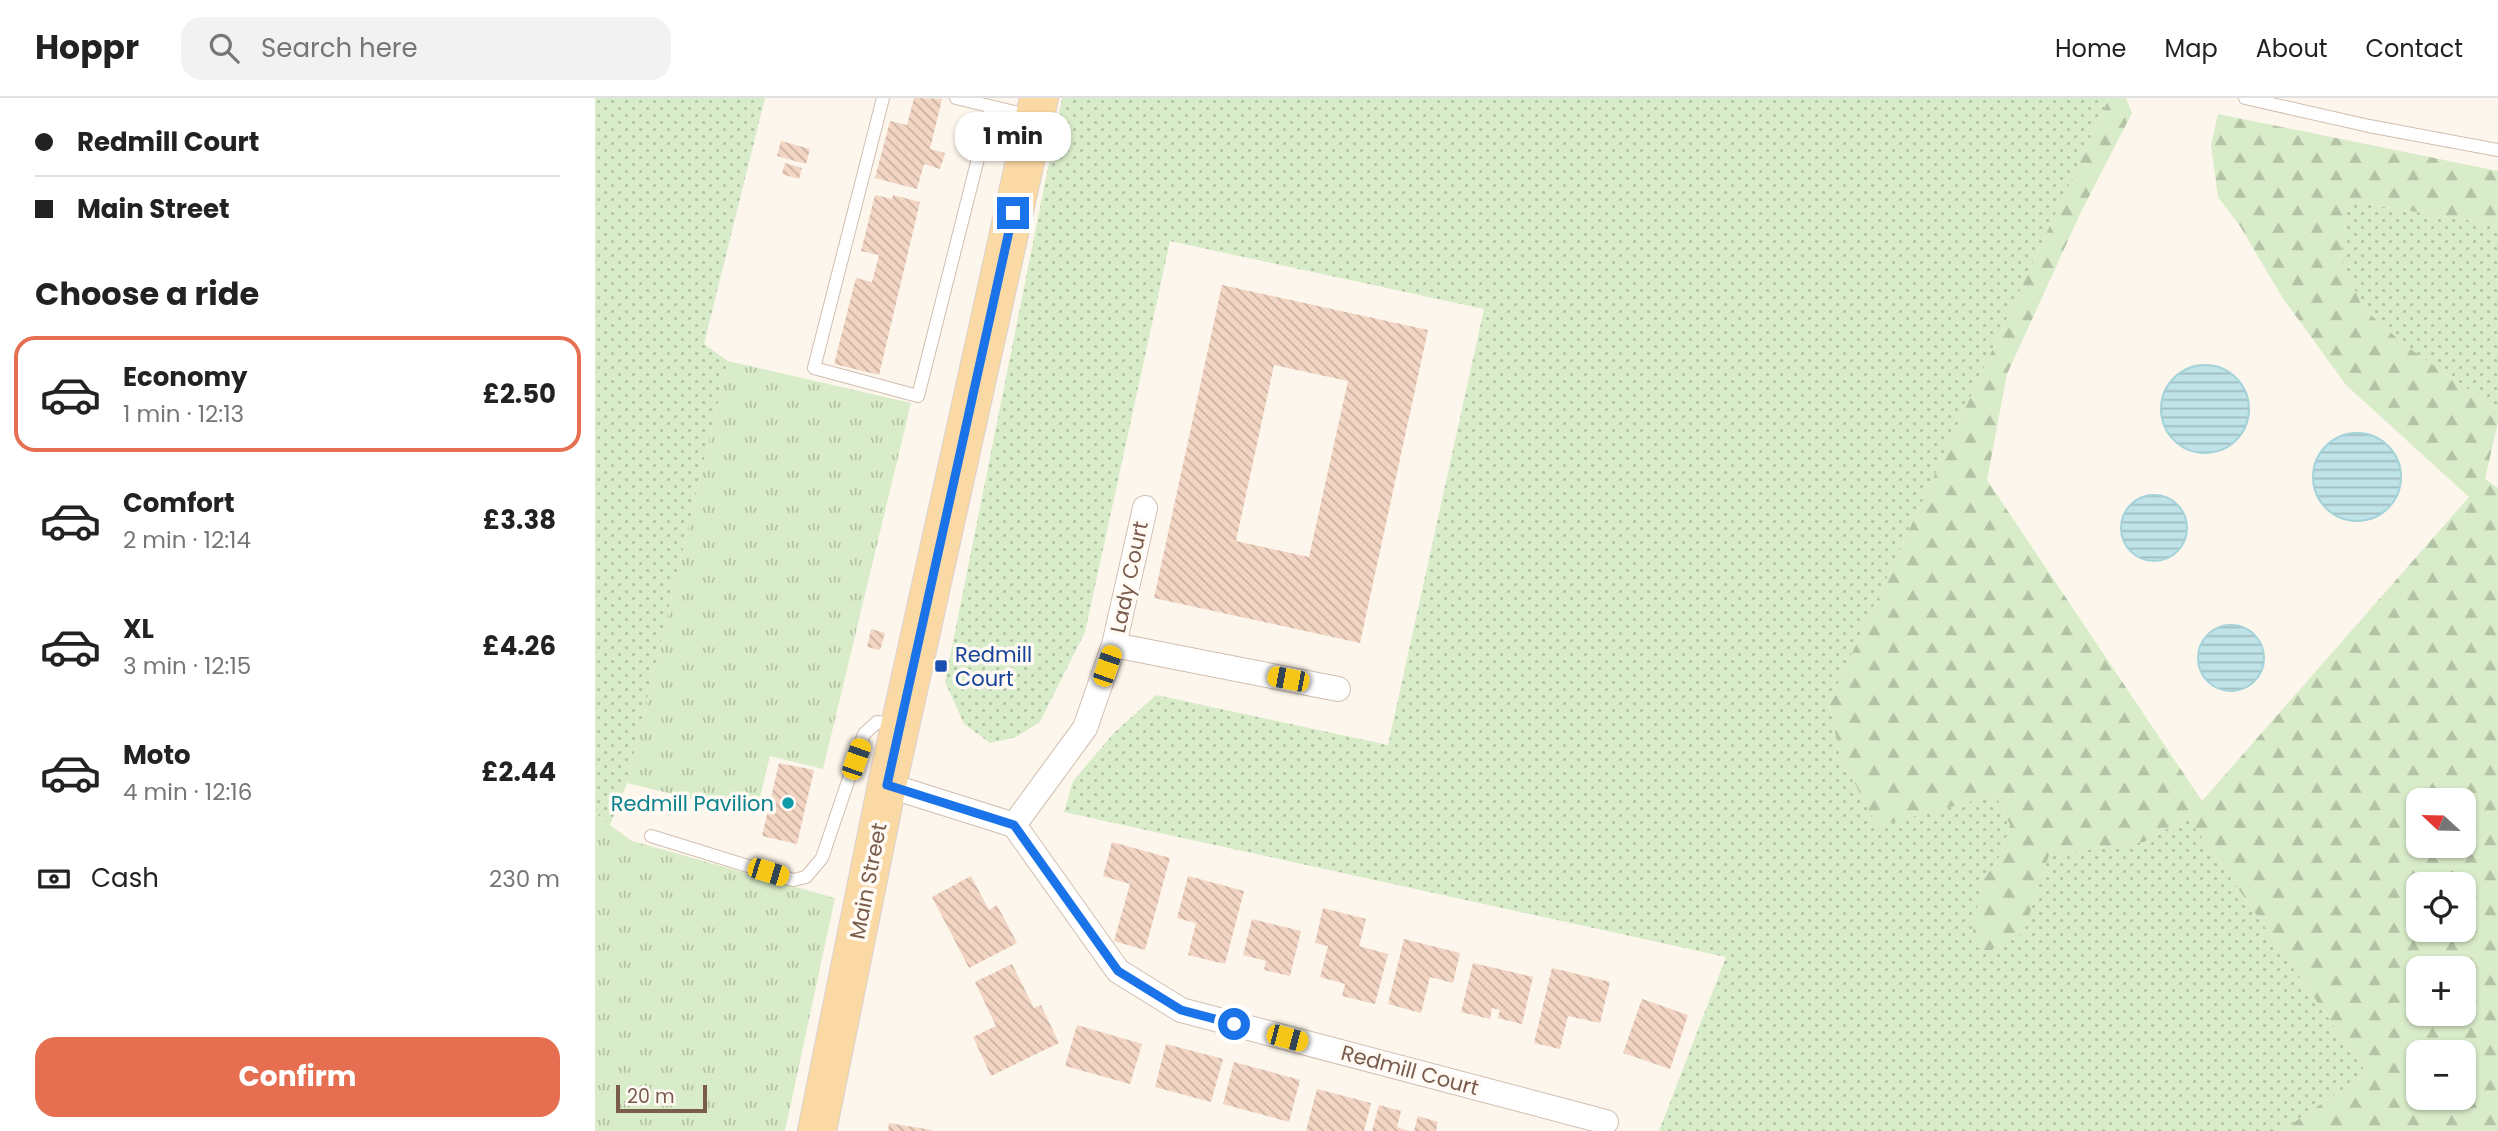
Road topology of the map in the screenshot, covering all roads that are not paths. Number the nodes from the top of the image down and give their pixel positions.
1 (883, 98) edge
2 (956, 98) edge
3 (2249, 98) edge
4 (991, 107) junction
5 (1037, 108) edge
6 (2498, 150) edge
7 (1145, 508) dead end
8 (1114, 645) junction
9 (1338, 688) dead end
10 (901, 724) junction
11 (887, 785) junction
12 (1014, 825) junction
13 (651, 836) dead end
14 (1606, 1122) dead end
15 (817, 1131) edge

1 - 4 lane
2 - 4 lane
3 - 6 lane
4 - 5 lane
5 - 10 main road, Main Street
7 - 8 street, Lady Court
8 - 9 street, Lady Court
8 - 12 street, Lady Court
10 - 11 main road, Main Street
10 - 13 lane
11 - 12 street
11 - 15 main road, Main Street
12 - 14 street, Redmill Court

